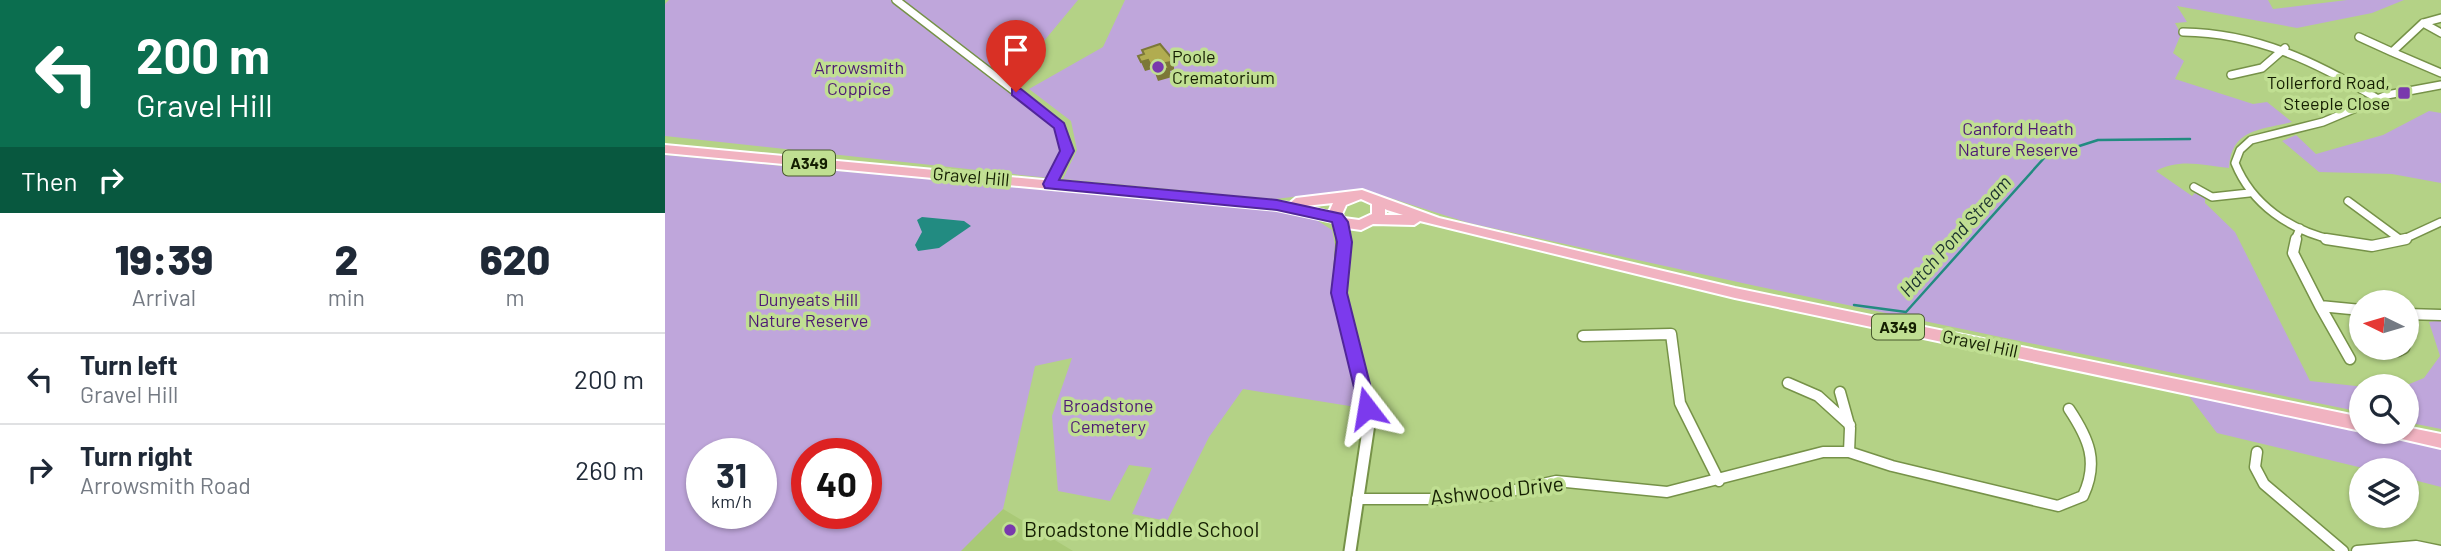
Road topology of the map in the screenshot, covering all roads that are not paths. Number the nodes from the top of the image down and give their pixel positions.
1 (895, 0) edge
2 (2441, 18) edge
3 (2423, 23) junction
4 (2186, 30) dead end
5 (2441, 33) edge
6 (2359, 37) dead end
7 (2285, 48) junction
8 (2392, 52) junction
9 (2441, 73) edge
10 (2231, 75) dead end
11 (2441, 85) edge
12 (2378, 99) junction
13 (665, 149) edge
14 (1050, 184) junction
15 (2194, 187) dead end
16 (2249, 193) junction
17 (1347, 197) junction
18 (1375, 198) junction
19 (2348, 201) dead end
20 (1277, 205) junction
21 (1338, 220) junction
22 (1371, 221) junction
23 (1437, 222) junction
24 (2441, 222) edge
25 (2300, 229) junction
26 (2402, 240) junction
27 (1344, 242) junction
28 (2320, 306) junction
29 (2349, 309) edge
30 (2419, 314) edge
31 (2441, 315) edge
32 (1583, 336) dead end
33 (2349, 358) edge
34 (1788, 383) dead end
35 (1840, 392) dead end
36 (2069, 410) dead end
37 (2349, 421) edge
38 (1850, 425) junction
39 (2419, 437) edge
40 (2441, 442) edge
41 (1849, 452) junction
42 (2257, 452) dead end
43 (1719, 481) junction
44 (1357, 499) junction
45 (1350, 551) edge
46 (2343, 551) edge
47 (2357, 551) edge
48 (2440, 551) edge

1 - 14 street
2 - 3 street
3 - 5 street
3 - 8 street
4 - 7 street
6 - 8 street
7 - 10 street
7 - 12 street
8 - 9 street
11 - 12 street
12 - 16 street
13 - 14 main road, Gravel Hill / A349
14 - 20 main road, Gravel Hill / A349
15 - 16 street
16 - 25 street
17 - 18 main road
17 - 20 main road, Gravel Hill / A349
17 - 21 main road
18 - 22 main road
18 - 23 main road, Gravel Hill / A349
19 - 26 street
20 - 21 main road, Gravel Hill / A349
21 - 22 main road
21 - 27 street
22 - 23 main road, Gravel Hill / A349
22 - 27 street
23 - 37 main road, Gravel Hill / A349
24 - 26 street
25 - 26 street
25 - 28 street
27 - 44 street
28 - 29 street
28 - 33 street
30 - 31 street
32 - 43 street
34 - 38 street
35 - 38 street
36 - 41 street, Ashwood Drive
38 - 41 street
39 - 40 main road
41 - 43 street, Ashwood Drive
42 - 46 street
43 - 44 street, Ashwood Drive
44 - 45 street
47 - 48 street

